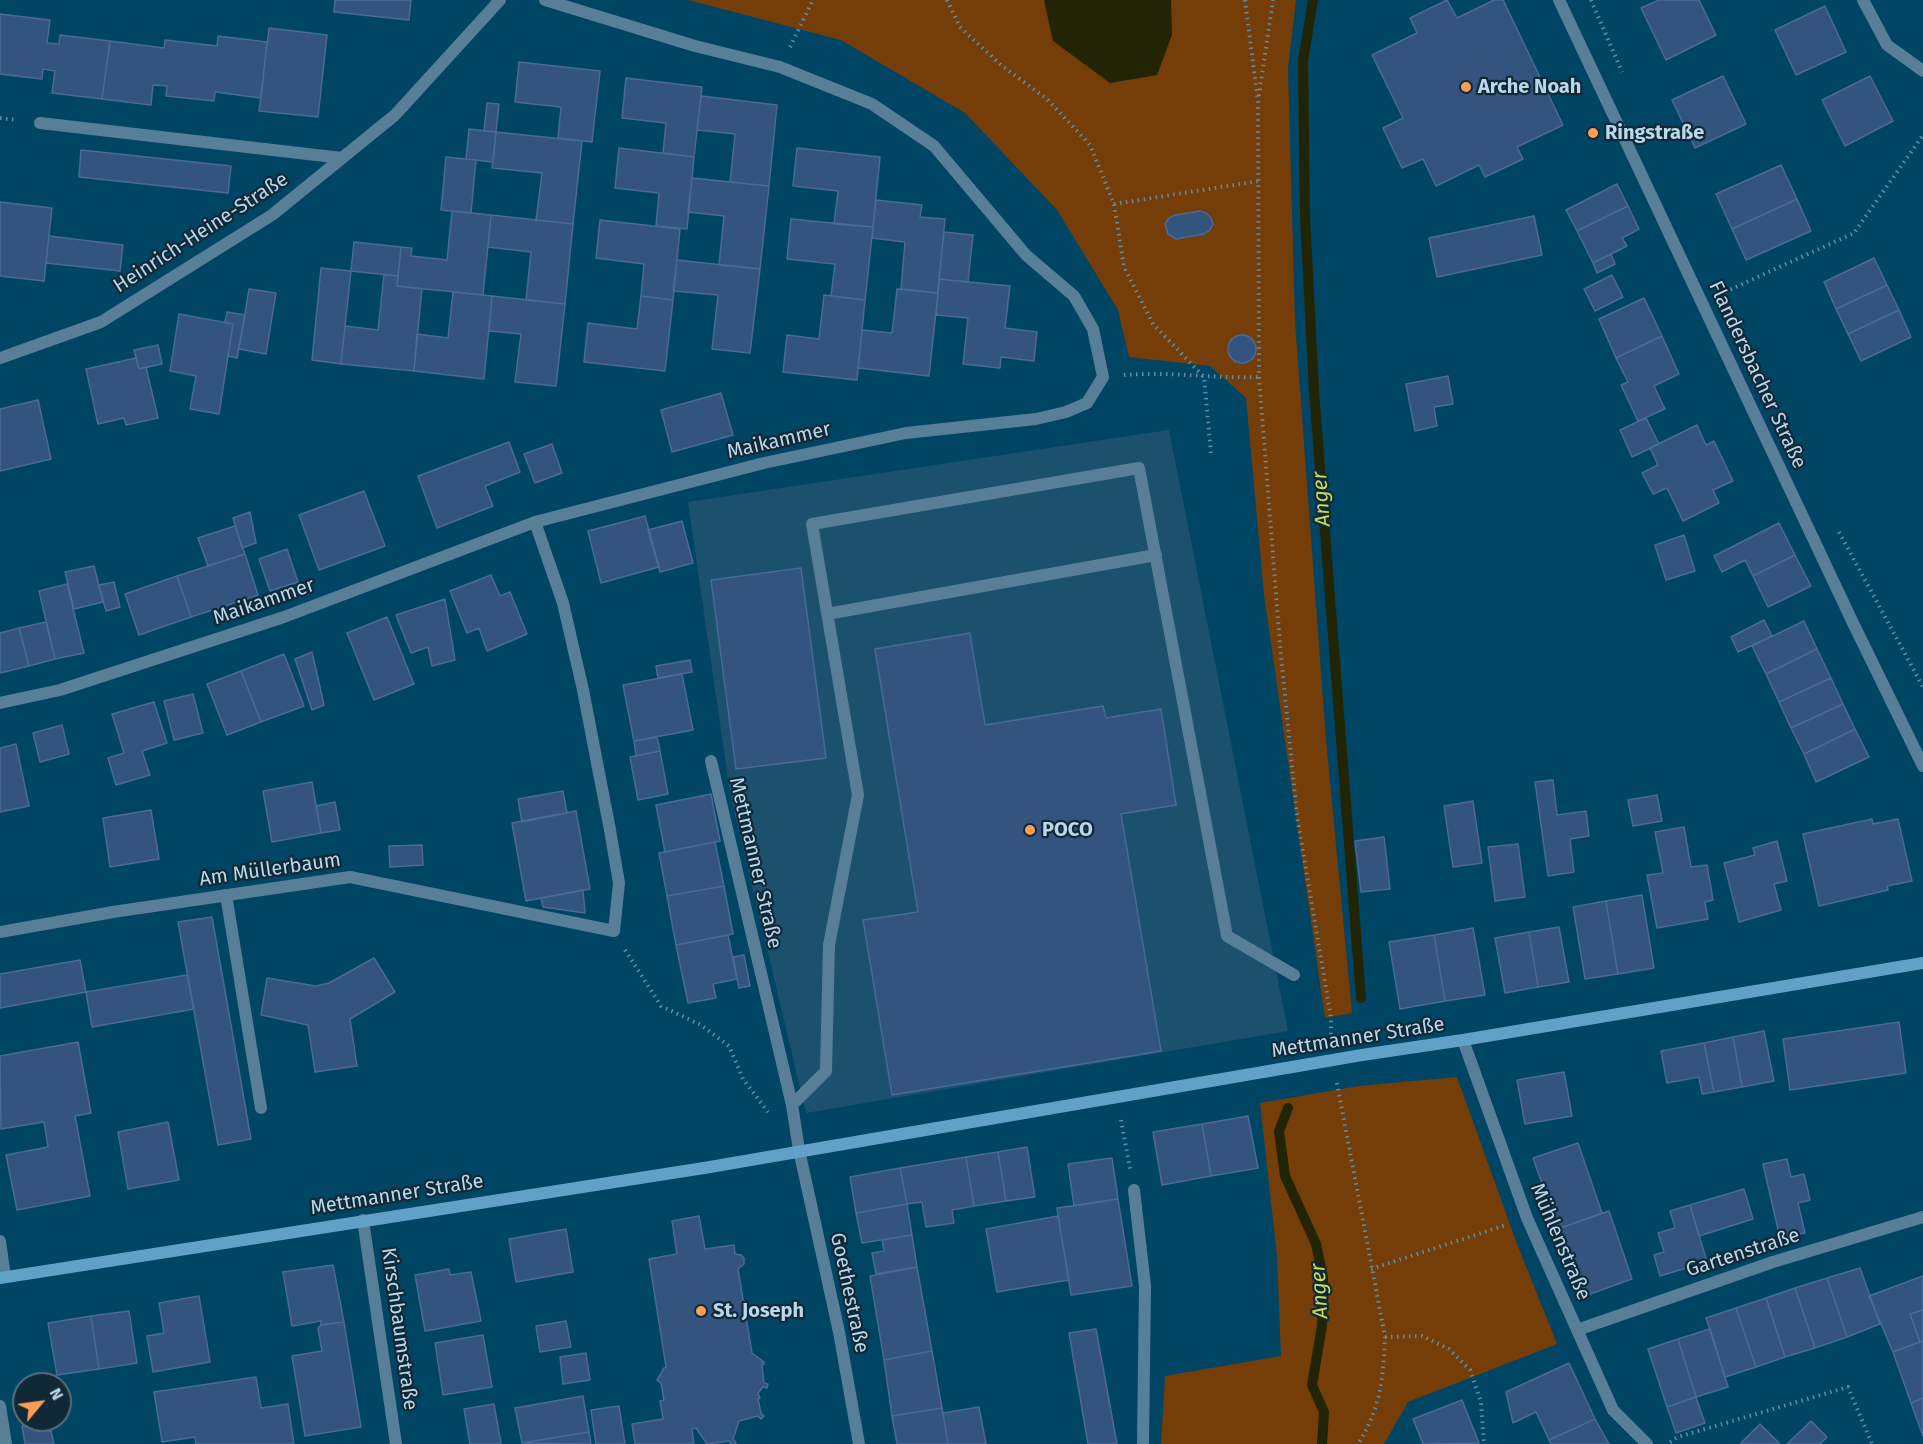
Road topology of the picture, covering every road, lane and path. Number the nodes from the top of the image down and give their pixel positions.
1 (500, 0) edge
2 (545, 0) edge
3 (813, 0) edge
4 (947, 0) edge
5 (1245, 0) edge
6 (1273, 0) edge
7 (1559, 0) edge
8 (1591, 0) edge
9 (1863, 0) edge
10 (780, 67) junction
11 (1923, 71) edge
12 (1623, 73) dead end
13 (1258, 102) junction
14 (40, 123) dead end
15 (1923, 135) edge
16 (342, 158) junction
17 (1259, 181) junction
18 (1114, 204) junction
19 (1720, 282) dead end
20 (1725, 292) junction
21 (1730, 303) dead end
22 (0, 358) edge
23 (1103, 377) junction
24 (1204, 377) junction
25 (1259, 377) junction
26 (1211, 453) dead end
27 (535, 522) junction
28 (1836, 525) dead end
29 (1156, 555) junction
30 (827, 614) junction
31 (1923, 687) edge
32 (0, 703) edge
33 (711, 761) dead end
34 (1923, 766) edge
35 (226, 895) junction
36 (614, 931) junction
37 (0, 932) edge
38 (1923, 963) edge
39 (1294, 975) dead end
40 (1463, 1040) junction
41 (1332, 1061) junction
42 (1117, 1098) junction
43 (792, 1105) junction
44 (261, 1108) dead end
45 (774, 1119) dead end
46 (799, 1150) junction
47 (1134, 1190) joint
48 (1923, 1217) edge
49 (1527, 1218) junction
50 (363, 1220) junction
51 (0, 1241) edge
52 (1371, 1269) junction
53 (2, 1277) edge
54 (1577, 1330) junction
55 (1385, 1337) junction
56 (0, 1406) edge
57 (1678, 1437) dead end
58 (6, 1444) edge
59 (396, 1444) edge
60 (859, 1444) edge
61 (1143, 1444) edge
62 (1358, 1444) edge
63 (1484, 1444) edge
64 (1647, 1444) edge
65 (1872, 1444) edge

1 - 16 street, Heinrich-Heine-Straße
2 - 10 street
3 - 10 path
4 - 18 path
5 - 13 path
6 - 13 path
7 - 34 street, Flandersbacher Straße
8 - 12 path
9 - 11 street
10 - 23 street
13 - 17 path
14 - 16 street
15 - 20 path
16 - 22 street, Heinrich-Heine-Straße
17 - 18 path
17 - 25 path
18 - 24 path
19 - 20 path
20 - 21 path
23 - 24 path
23 - 27 street, Maikammer
24 - 25 path
24 - 26 path
25 - 41 path
27 - 32 street, Maikammer
27 - 36 street
28 - 31 path
29 - 30 street
29 - 30 street
29 - 39 street
30 - 43 street
33 - 43 street, Mettmanner Straße
35 - 36 street, Am Müllerbaum
35 - 37 street, Am Müllerbaum
35 - 44 street
36 - 45 path
38 - 40 main road, Mettmanner Straße
40 - 41 main road, Mettmanner Straße
40 - 49 street, Mühlenstraße
41 - 42 main road, Mettmanner Straße
41 - 52 path
42 - 46 main road, Mettmanner Straße
42 - 47 path
43 - 46 street, Mettmanner Straße
46 - 50 main road, Mettmanner Straße
46 - 60 street, Goethestraße
47 - 61 street
48 - 54 street, Gartenstraße
49 - 52 path
49 - 54 street, Mühlenstraße
50 - 53 main road, Mettmanner Straße
50 - 59 street, Kirschbaumstraße
51 - 53 street
52 - 55 path
54 - 64 street, Mühlenstraße
55 - 62 path
55 - 63 path
56 - 58 street
57 - 65 path

